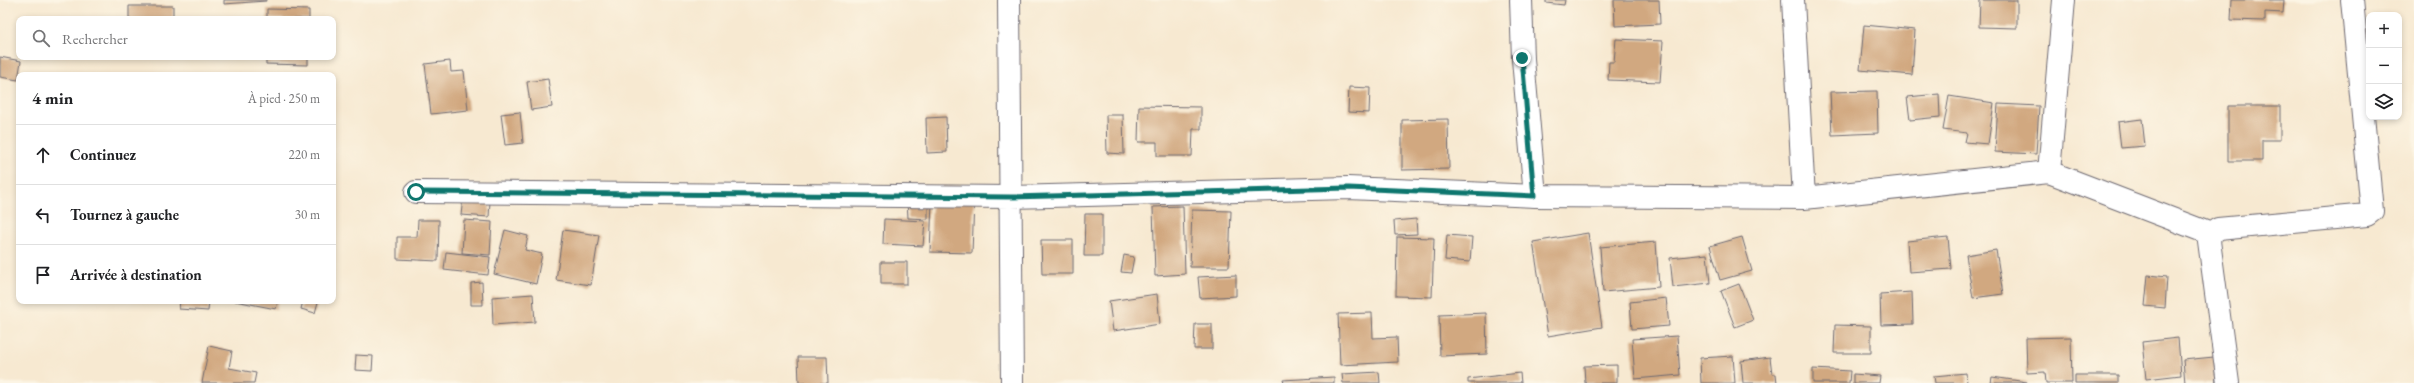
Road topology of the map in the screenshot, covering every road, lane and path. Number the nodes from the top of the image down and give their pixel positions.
1 (1009, 0) edge
2 (1522, 0) edge
3 (1793, 0) edge
4 (2064, 0) edge
5 (2352, 0) edge
6 (2049, 172) junction
7 (416, 192) dead end
8 (1534, 196) junction
9 (1011, 197) junction
10 (1804, 198) junction
11 (2211, 234) junction
12 (1012, 383) edge
13 (2228, 383) edge

1 - 9 street
2 - 8 street
3 - 10 street
4 - 6 street
5 - 11 street
6 - 10 street
6 - 11 street
7 - 9 street
8 - 9 street
8 - 10 street
9 - 12 street
11 - 13 street

